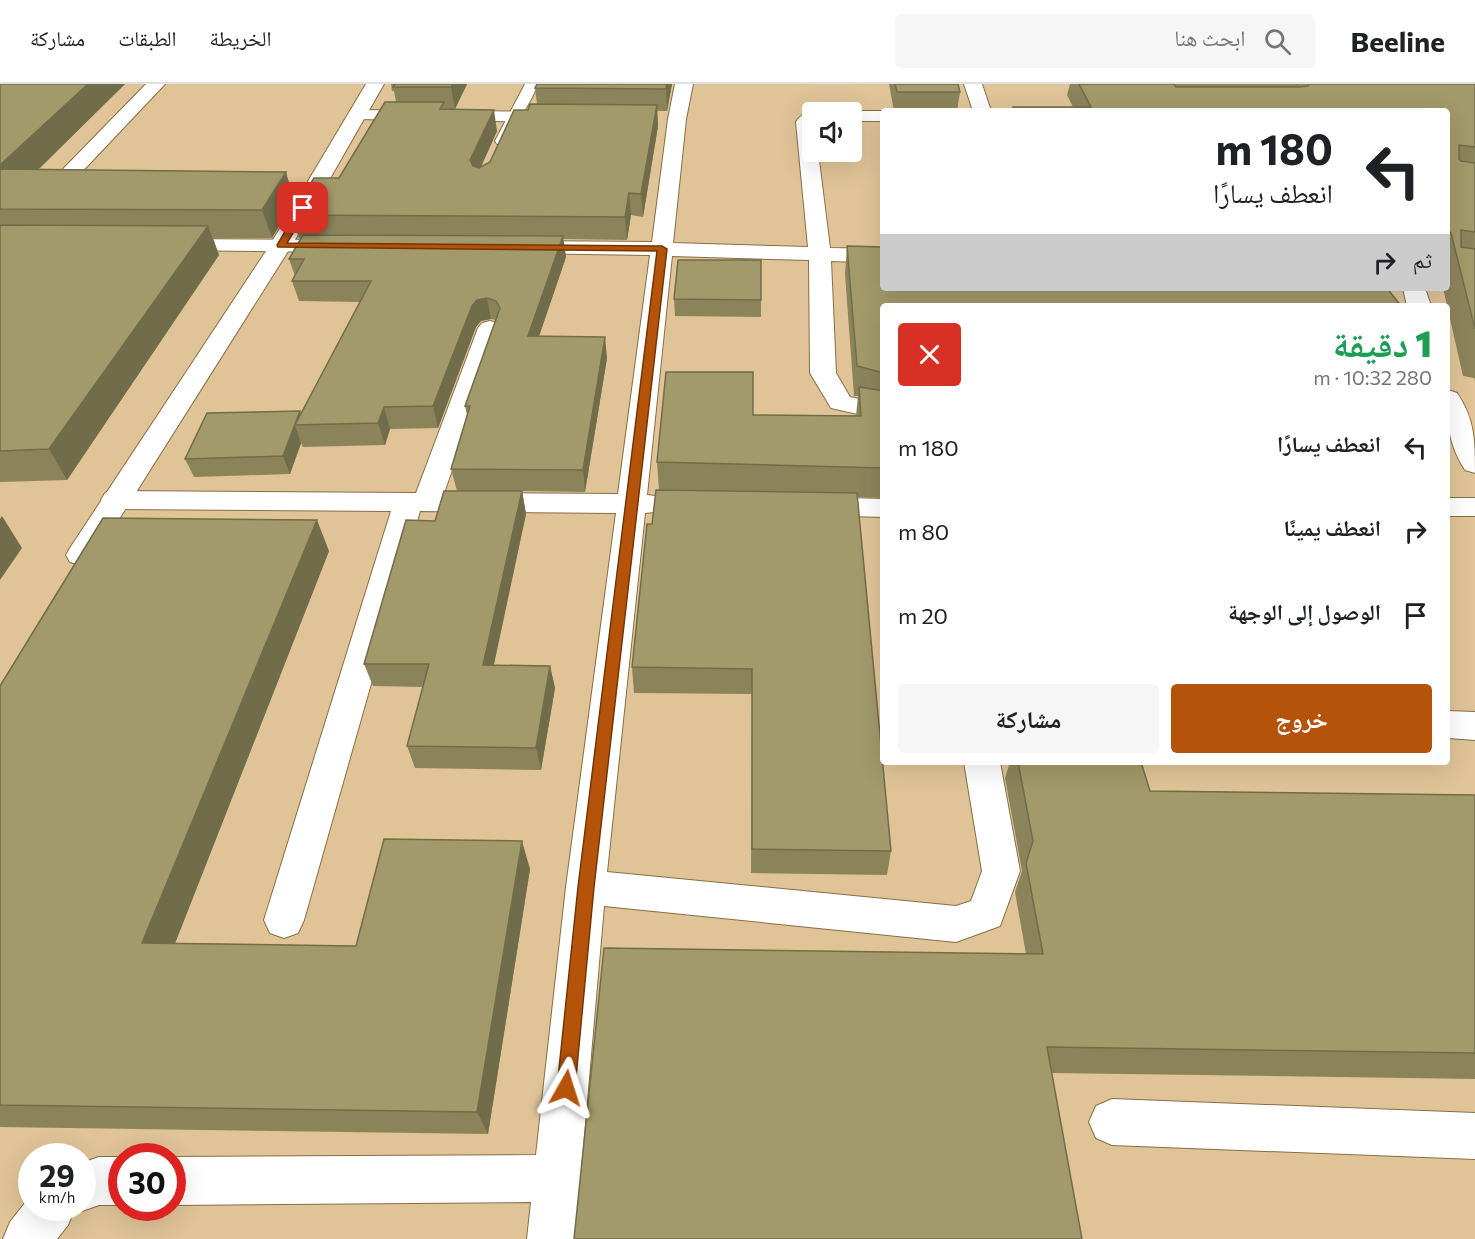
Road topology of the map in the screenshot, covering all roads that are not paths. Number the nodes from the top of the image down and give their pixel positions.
1 (156, 84) edge
2 (375, 84) edge
3 (532, 84) edge
4 (684, 84) edge
5 (973, 84) edge
6 (981, 108) edge
7 (358, 115) junction
8 (862, 116) edge
9 (880, 116) edge
10 (513, 117) junction
11 (572, 117) edge
12 (498, 150) edge
13 (810, 162) edge
14 (72, 172) edge
15 (152, 245) edge
16 (281, 245) junction
17 (365, 246) edge
18 (496, 247) edge
19 (662, 249) junction
20 (820, 255) junction
21 (880, 256) edge
22 (490, 328) edge
23 (1450, 408) edge
24 (880, 410) edge
25 (1475, 464) edge
26 (115, 500) junction
27 (417, 502) junction
28 (632, 503) junction
29 (680, 504) edge
30 (788, 506) edge
31 (1450, 507) edge
32 (1475, 507) edge
33 (880, 508) edge
34 (67, 578) edge
35 (1450, 725) edge
36 (1475, 726) edge
37 (983, 765) edge
38 (586, 887) junction
39 (284, 920) dead end
40 (1112, 1122) dead end
41 (1475, 1136) edge
42 (557, 1178) junction
43 (186, 1181) edge
44 (41, 1221) edge
45 (27, 1239) edge
46 (551, 1239) edge

1 - 14 street
2 - 7 street
3 - 10 lane
4 - 19 street
5 - 6 street
7 - 10 street
7 - 16 street
8 - 9 street
10 - 11 street
10 - 12 lane
13 - 20 street
15 - 16 street
16 - 17 street
16 - 26 street
18 - 19 street
19 - 20 street
19 - 28 street
20 - 21 street
20 - 24 street
22 - 27 street
23 - 25 street
26 - 27 street
26 - 34 street
27 - 28 street
27 - 39 street
28 - 29 street
28 - 38 street
30 - 33 street
31 - 32 street
35 - 36 street
37 - 38 street
38 - 42 street
40 - 41 street
42 - 43 street
42 - 46 street
44 - 45 street

